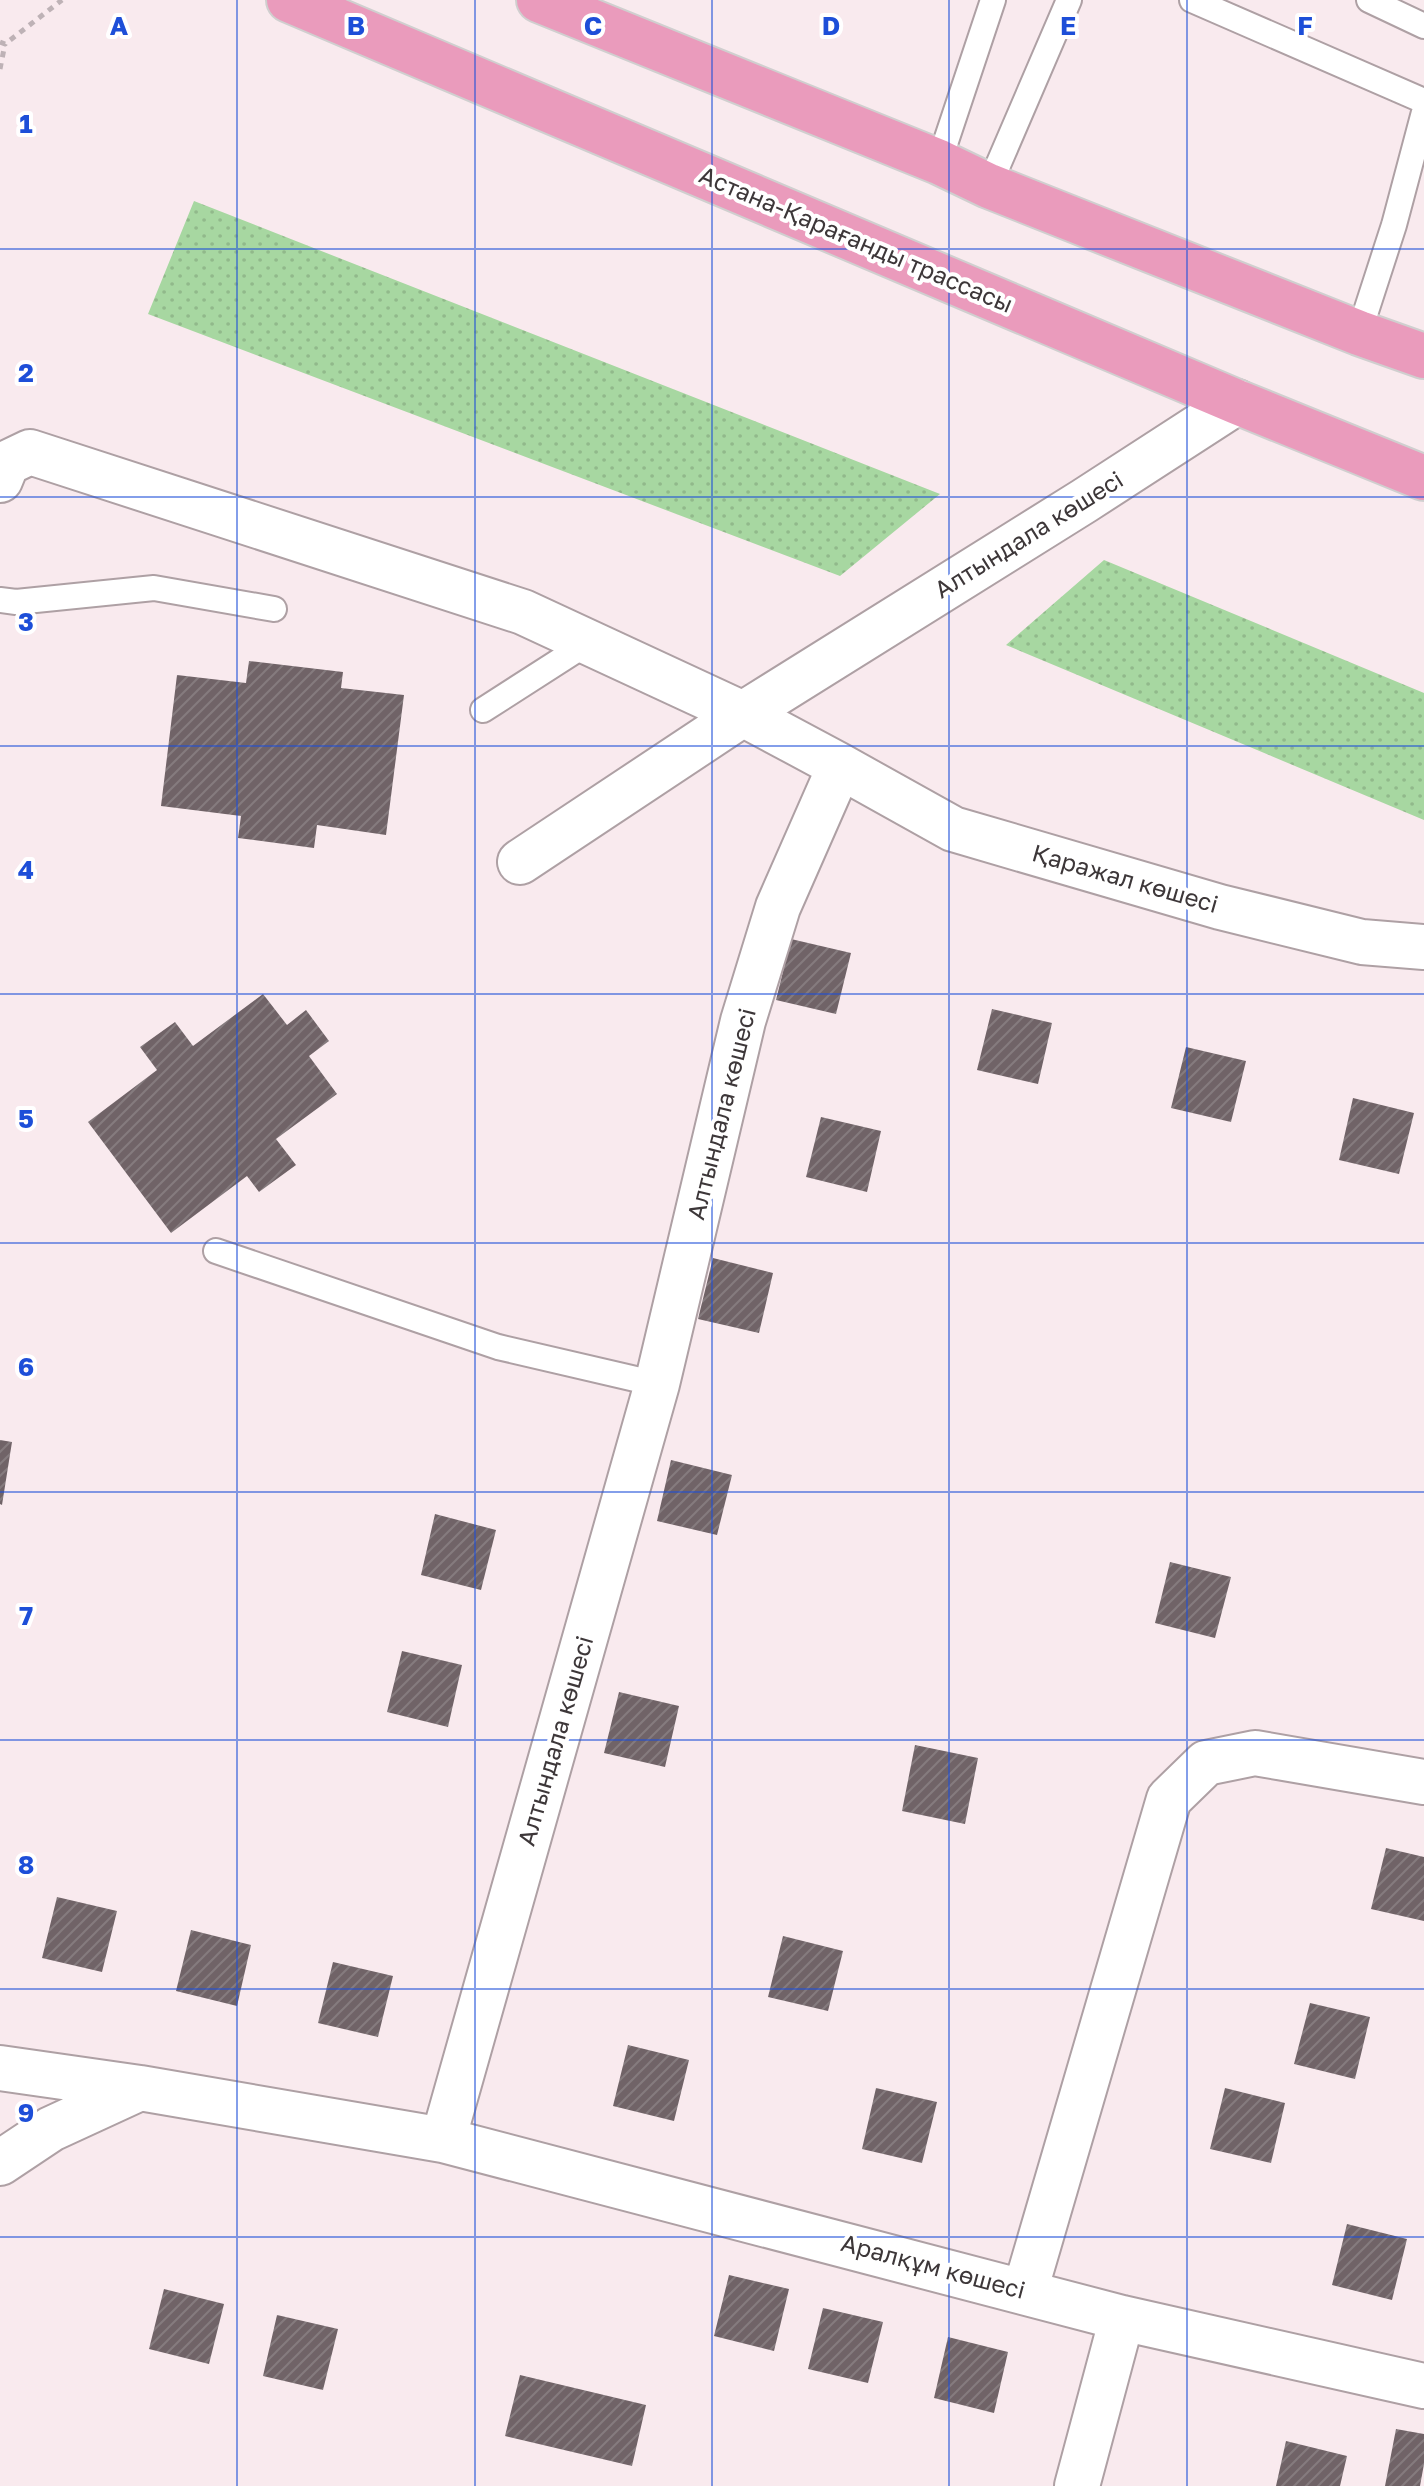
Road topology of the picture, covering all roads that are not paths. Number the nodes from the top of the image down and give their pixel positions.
1 (289, 0) edge
2 (539, 0) edge
3 (993, 0) edge
4 (1069, 0) edge
5 (1192, 0) edge
6 (1369, 0) edge
7 (1424, 26) edge
8 (1424, 101) edge
9 (1424, 112) edge
10 (939, 162) junction
11 (989, 186) junction
12 (1359, 333) junction
13 (1424, 356) edge
14 (1237, 402) junction
15 (1424, 478) edge
16 (0, 480) edge
17 (0, 600) edge
18 (274, 609) dead end
19 (589, 642) junction
20 (483, 710) dead end
21 (743, 714) junction
22 (840, 766) junction
23 (520, 862) dead end
24 (1424, 947) edge
25 (216, 1251) dead end
26 (657, 1384) junction
27 (1424, 1782) edge
28 (0, 2068) edge
29 (140, 2088) junction
30 (443, 2140) junction
31 (0, 2163) edge
32 (1025, 2291) junction
33 (1122, 2318) junction
34 (1424, 2386) edge
35 (1077, 2486) edge

1 - 14 main road, Астана-Қарағанды трассасы
2 - 10 main road
3 - 10 lane
4 - 11 lane
5 - 8 lane
6 - 7 lane
9 - 12 lane
10 - 11 main road
11 - 12 main road
12 - 13 main road
14 - 15 main road, Астана-Қарағанды трассасы
14 - 21 street, Алтындала көшесі
16 - 19 street
17 - 18 lane
19 - 20 lane
19 - 21 street
21 - 22 street
21 - 23 street, Алтындала көшесі
22 - 24 street, Қаражал көшесі
22 - 26 street, Алтындала көшесі
25 - 26 lane
26 - 30 street, Алтындала көшесі
27 - 32 street
28 - 29 street, Аралқұм көшесі
29 - 30 street, Аралқұм көшесі
29 - 31 street
30 - 32 street, Аралқұм көшесі
32 - 33 street, Аралқұм көшесі
33 - 34 street, Аралқұм көшесі
33 - 35 street

